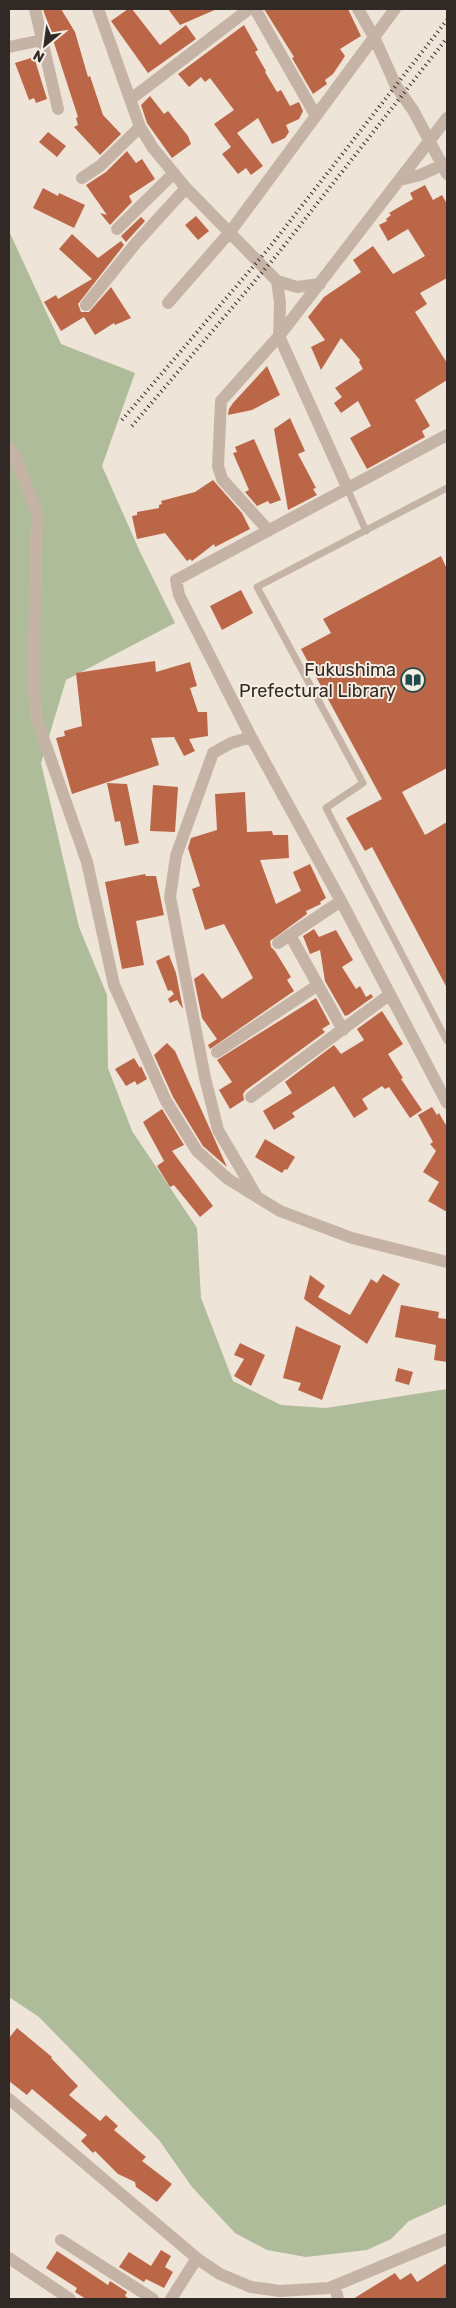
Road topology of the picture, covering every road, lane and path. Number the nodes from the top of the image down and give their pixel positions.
1 (35, 9) edge
2 (98, 9) edge
3 (249, 9) edge
4 (255, 9) edge
5 (358, 9) edge
6 (395, 9) edge
7 (374, 37) junction
8 (42, 40) junction
9 (9, 48) edge
10 (131, 98) junction
11 (58, 109) dead end
12 (316, 116) junction
13 (447, 118) edge
14 (140, 127) junction
15 (430, 141) junction
16 (446, 167) edge
17 (174, 173) junction
18 (82, 178) dead end
19 (400, 180) junction
20 (186, 188) junction
21 (117, 230) dead end
22 (230, 232) junction
23 (277, 281) junction
24 (320, 284) junction
25 (168, 303) dead end
26 (86, 305) dead end
27 (279, 336) junction
28 (447, 435) edge
29 (9, 447) edge
30 (347, 488) junction
31 (447, 488) edge
32 (268, 530) junction
33 (366, 531) junction
34 (251, 737) junction
35 (341, 901) junction
36 (290, 935) junction
37 (278, 943) dead end
38 (318, 984) junction
39 (389, 996) junction
40 (343, 1030) junction
41 (447, 1041) edge
42 (217, 1052) dead end
43 (251, 1097) dead end
44 (447, 1103) edge
45 (256, 1196) junction
46 (447, 1262) edge
47 (9, 2099) edge
48 (447, 2239) edge
49 (61, 2240) dead end
50 (197, 2258) junction
51 (9, 2259) edge
52 (335, 2286) junction
53 (70, 2299) edge
54 (153, 2299) edge
55 (171, 2299) edge
56 (338, 2299) edge

1 - 8 street
2 - 10 street
3 - 10 street
4 - 12 street
5 - 7 street
6 - 7 street
7 - 12 street
7 - 15 street
8 - 9 street
8 - 11 street
10 - 14 street
12 - 22 street
13 - 15 street
14 - 17 street
14 - 18 street
15 - 16 street
15 - 19 street
16 - 19 street
17 - 20 street
17 - 21 street
19 - 24 street
20 - 22 street
20 - 26 street
22 - 23 street
22 - 25 street
23 - 24 street
23 - 27 street
24 - 27 street
27 - 30 street
27 - 32 street
28 - 30 street
29 - 45 street
30 - 32 street
30 - 33 lane
31 - 33 lane
32 - 34 street
33 - 41 lane
34 - 35 street
34 - 45 street
35 - 36 street
35 - 39 street
36 - 37 street
36 - 38 street
38 - 40 street
38 - 42 street
39 - 40 street
39 - 44 street
40 - 43 street
45 - 46 street
47 - 50 street
48 - 52 street
49 - 54 street
50 - 52 street
50 - 55 street
51 - 53 street
52 - 56 street

